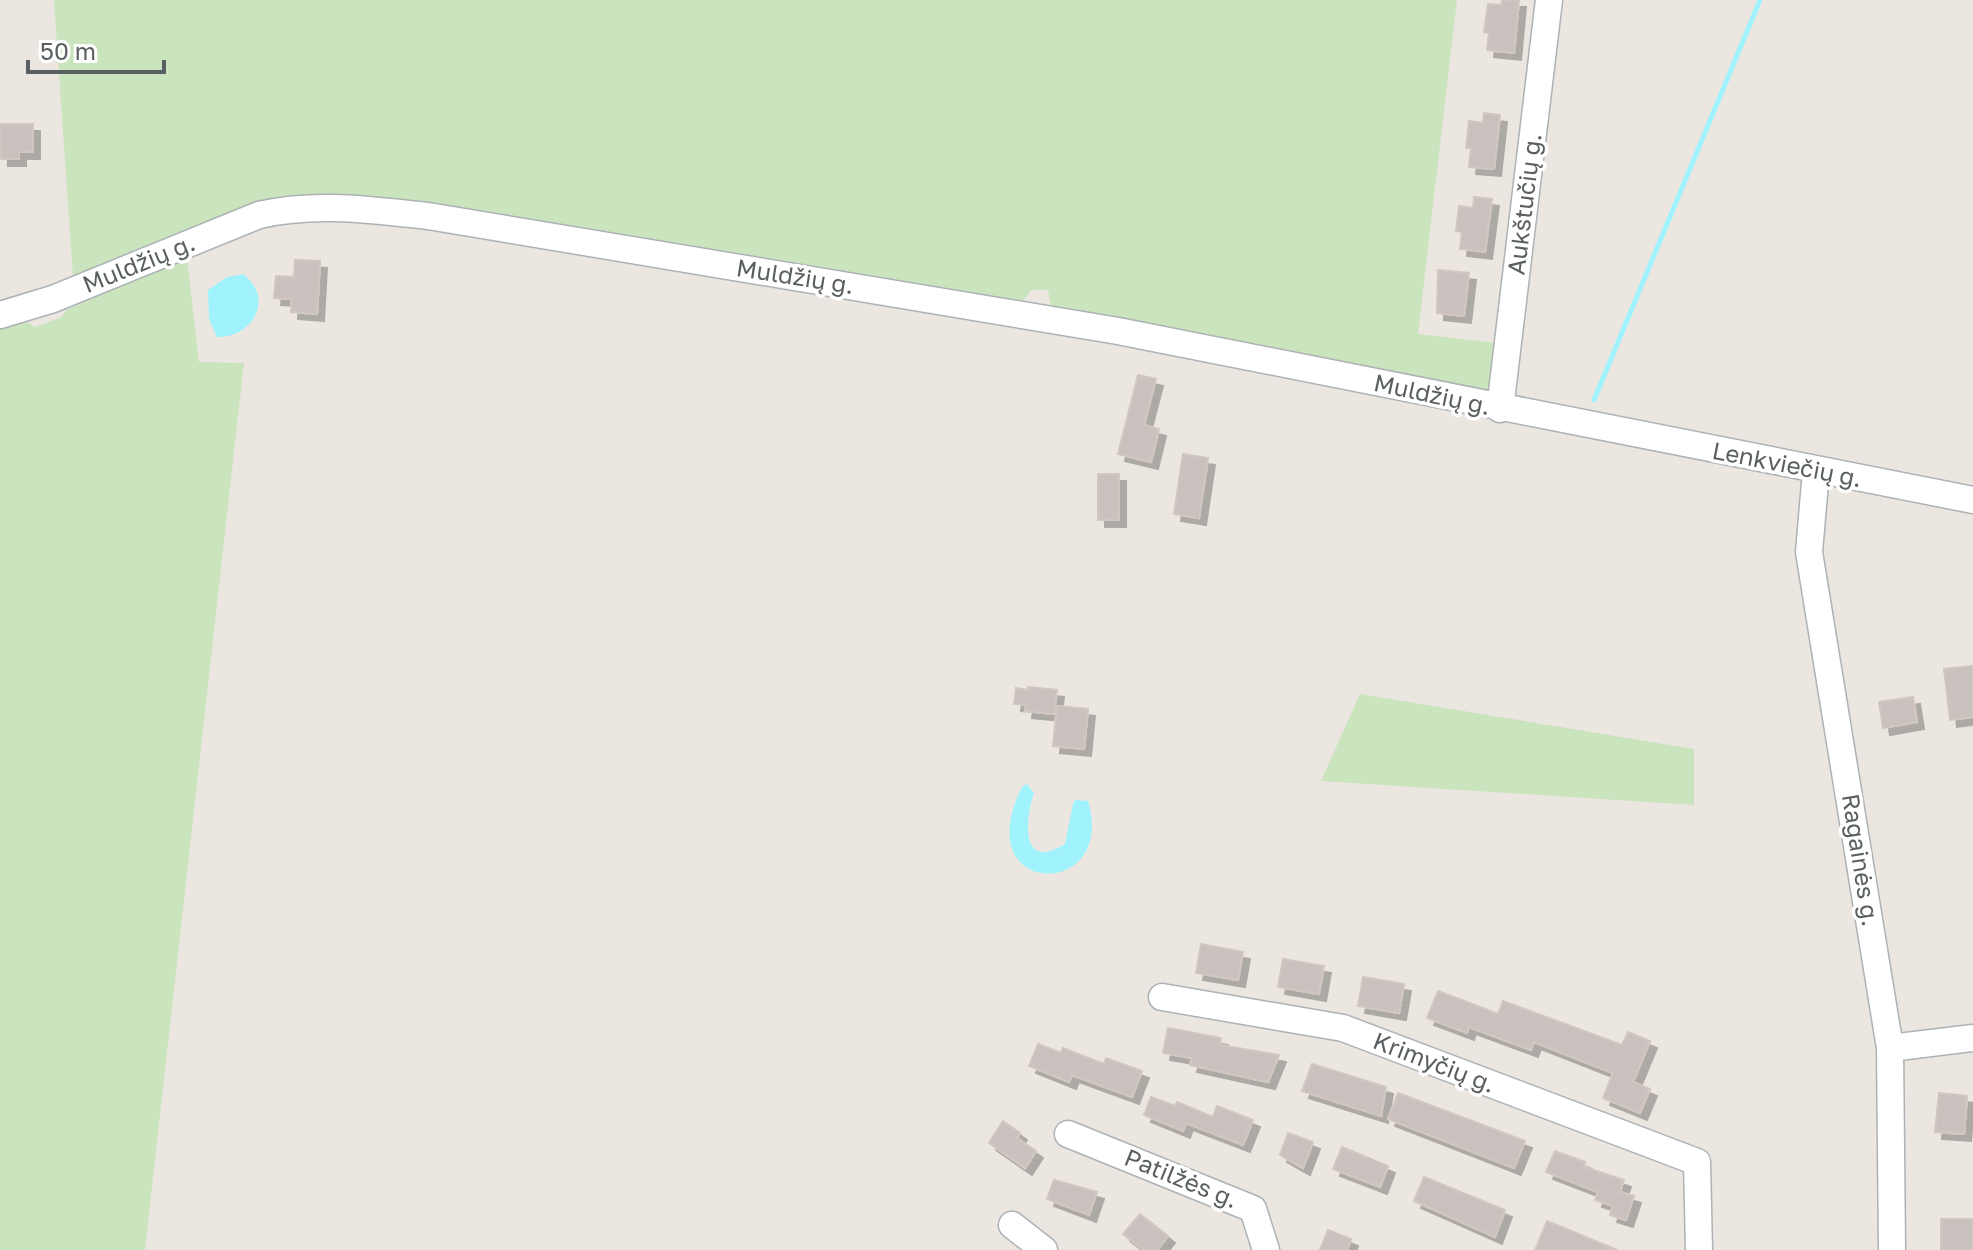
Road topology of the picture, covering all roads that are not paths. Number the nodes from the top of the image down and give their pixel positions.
1 (1549, 0) edge
2 (0, 315) edge
3 (1500, 409) junction
4 (1601, 428) joint
5 (1816, 471) junction
6 (1973, 500) edge
7 (1162, 997) dead end
8 (1973, 1038) edge
9 (1890, 1048) junction
10 (1068, 1134) dead end
11 (1012, 1225) dead end
12 (1044, 1250) edge
13 (1266, 1250) edge
14 (1699, 1250) edge
15 (1892, 1250) edge

1 - 3 street, Aukštučių g.
2 - 3 street, Muldžių g.
3 - 4 street, Muldžių g.
4 - 5 street, Lenkviečių g.
5 - 6 street, Lenkviečių g.
5 - 9 street, Ragainės g.
7 - 14 street, Krimyčių g.
8 - 9 street
9 - 15 street, Ragainės g.
10 - 13 street, Patilžės g.
11 - 12 street

